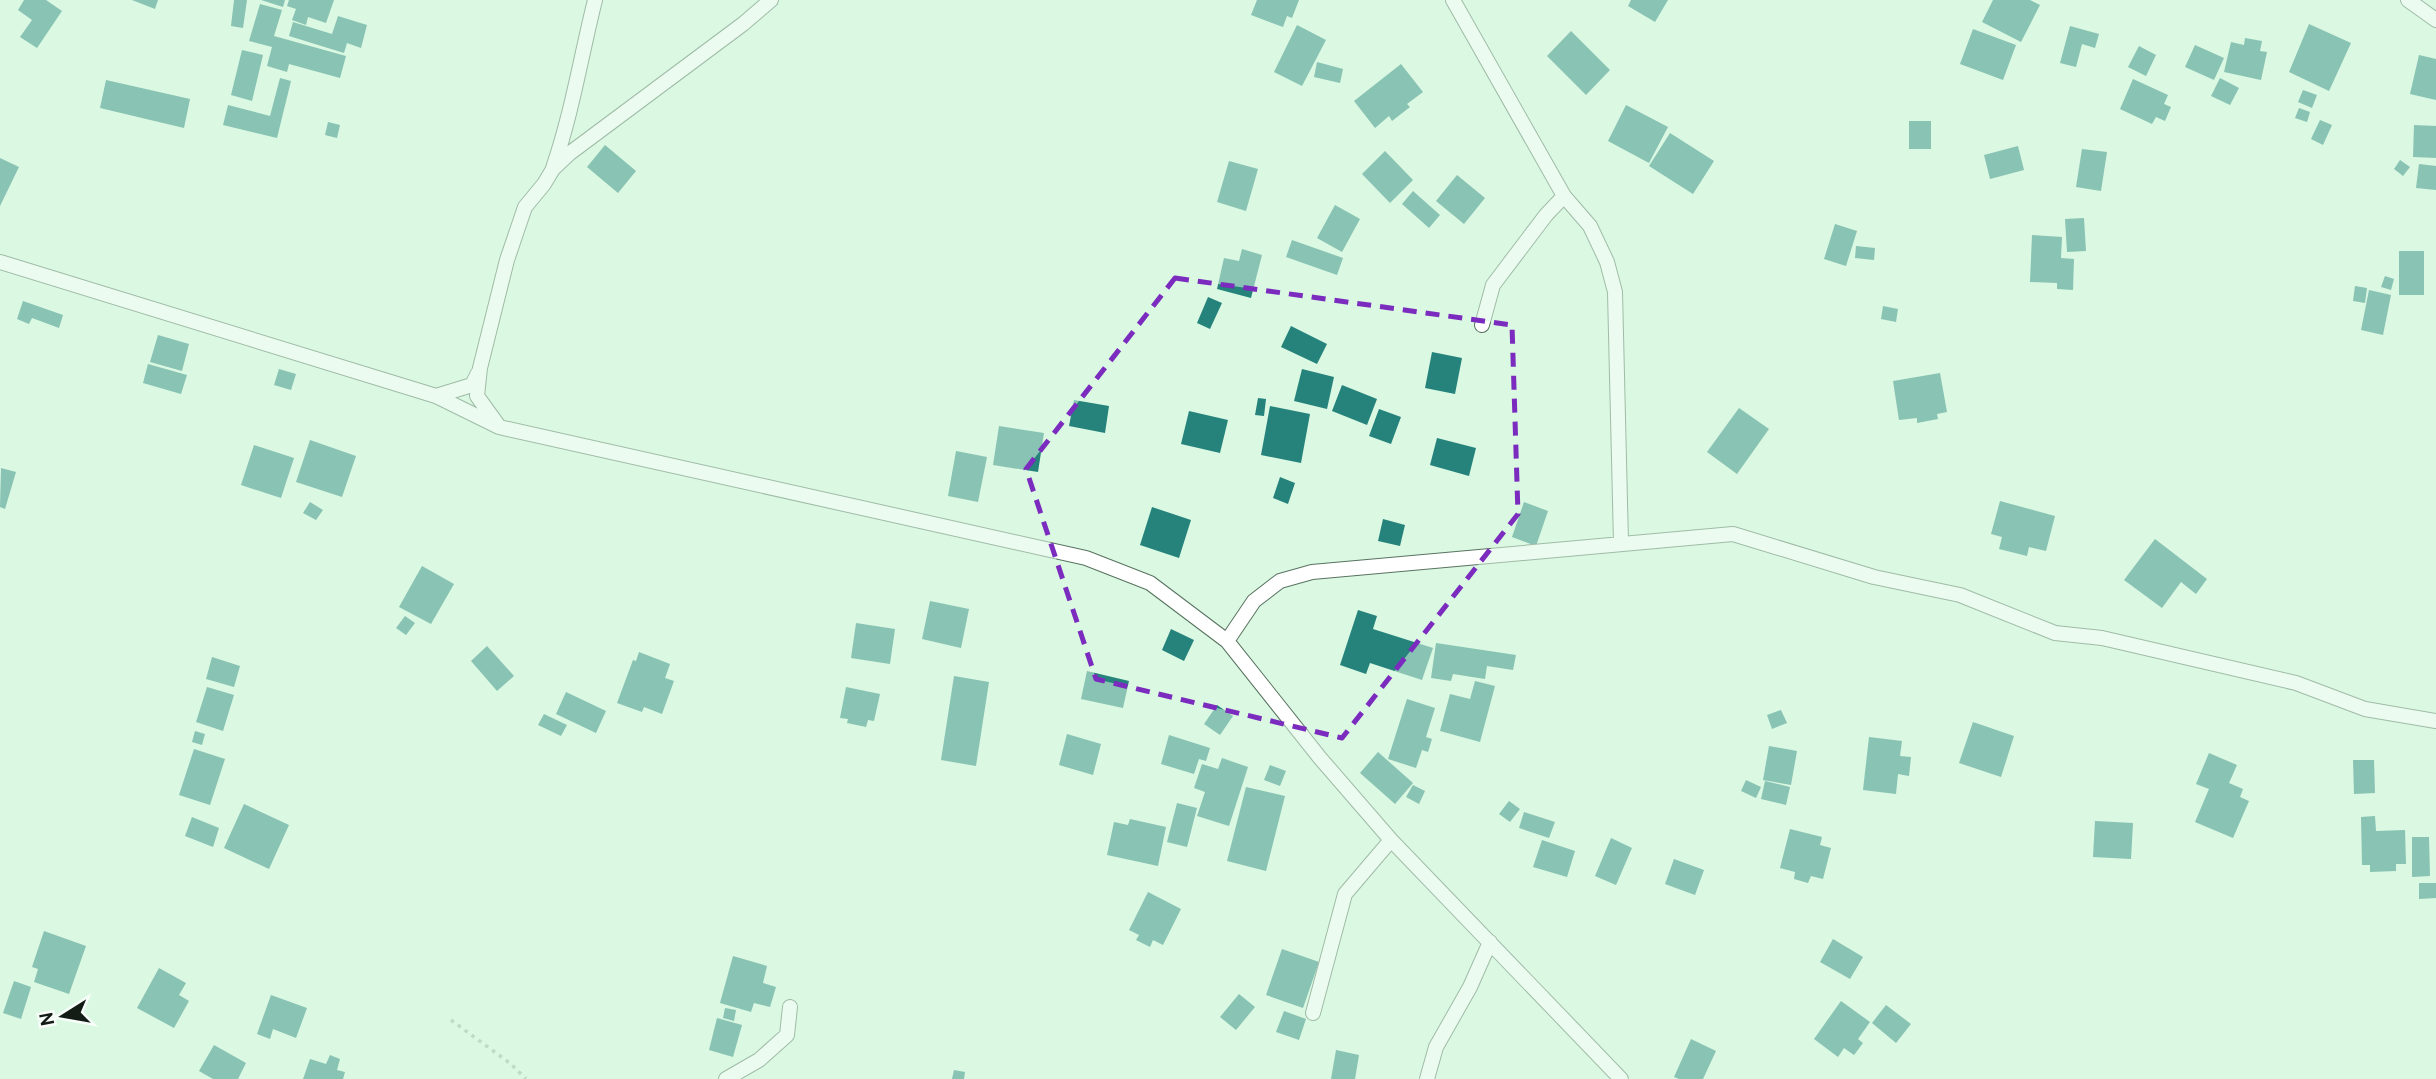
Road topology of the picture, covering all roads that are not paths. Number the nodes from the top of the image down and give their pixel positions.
1 (595, 0) edge
2 (771, 0) edge
3 (1453, 0) edge
4 (2408, 0) edge
5 (2436, 20) edge
6 (553, 169) junction
7 (1564, 196) junction
8 (0, 262) edge
9 (1482, 325) dead end
10 (480, 368) junction
11 (436, 396) junction
12 (499, 427) junction
13 (1621, 543) junction
14 (1227, 641) junction
15 (2436, 721) edge
16 (1391, 841) junction
17 (1490, 942) junction
18 (790, 1007) dead end
19 (1313, 1013) dead end
20 (726, 1079) edge
21 (1427, 1079) edge
22 (1621, 1079) edge

1 - 6 street
2 - 6 street
3 - 7 street
4 - 5 street
6 - 10 street
7 - 9 street
7 - 13 street
8 - 11 street
10 - 11 street
10 - 12 street
11 - 12 street
12 - 14 street
13 - 14 street
13 - 15 street
14 - 16 street
16 - 17 street
16 - 19 street
17 - 21 street
17 - 22 street
18 - 20 street

